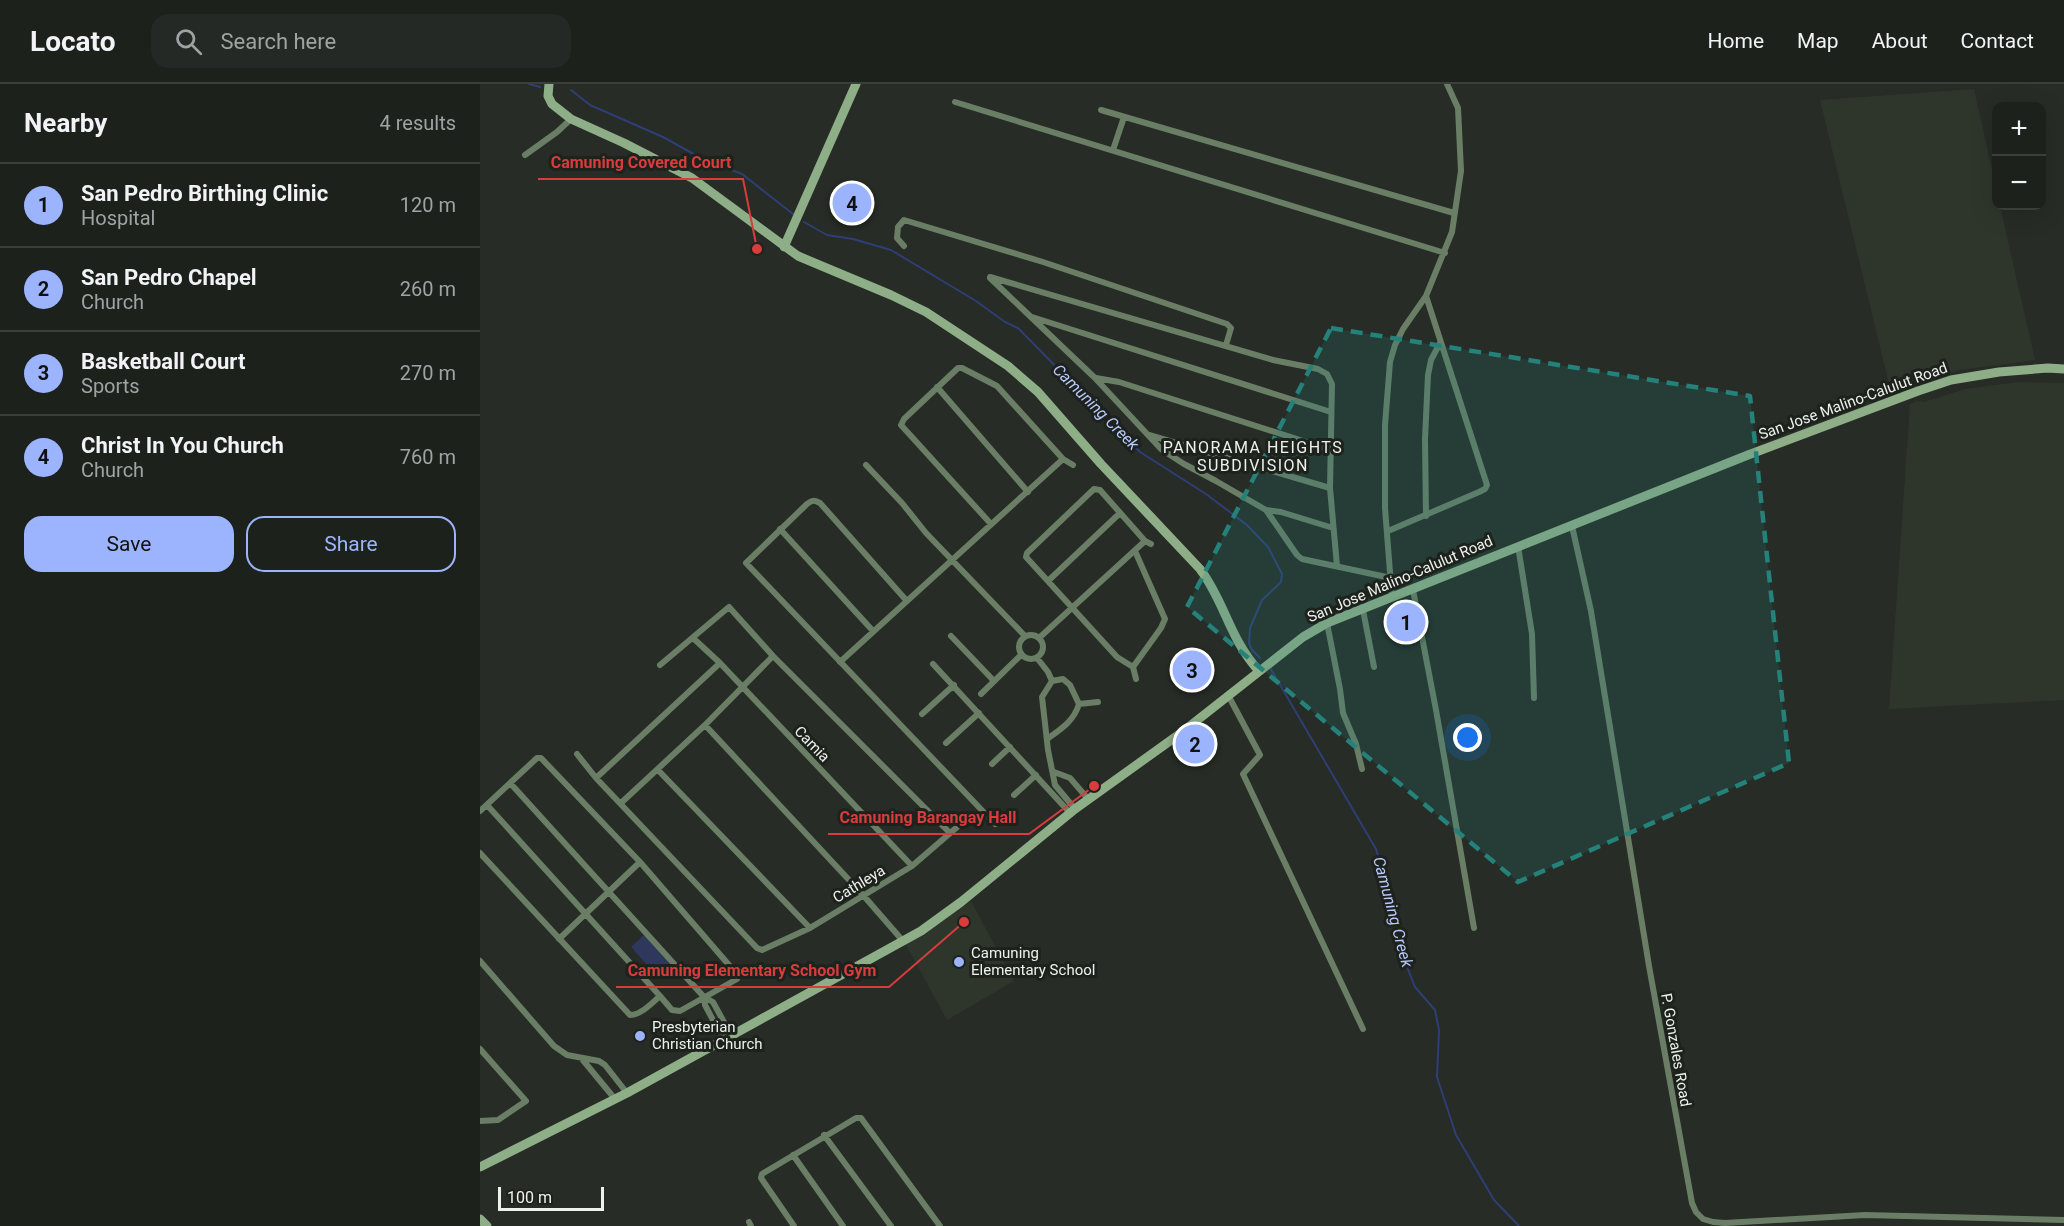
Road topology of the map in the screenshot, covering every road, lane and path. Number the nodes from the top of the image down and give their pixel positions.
1 (549, 84) edge
2 (856, 84) edge
3 (1447, 84) edge
4 (955, 102) dead end
5 (1101, 110) dead end
6 (1124, 117) junction
7 (571, 120) junction
8 (1113, 150) junction
9 (525, 155) dead end
10 (1454, 213) junction
11 (904, 246) dead end
12 (784, 247) junction
13 (1445, 253) junction
14 (1426, 296) junction
15 (1032, 317) junction
16 (1440, 343) junction
17 (1226, 345) junction
18 (2064, 369) edge
19 (1095, 378) junction
20 (937, 387) junction
21 (1331, 412) junction
22 (1147, 434) junction
23 (1331, 450) junction
24 (1063, 459) junction
25 (866, 465) dead end
26 (1073, 465) dead end
27 (1330, 488) junction
28 (1028, 492) junction
29 (1266, 510) junction
30 (1120, 513) junction
31 (1426, 516) junction
32 (991, 524) junction
33 (1572, 526) junction
34 (1333, 528) junction
35 (780, 529) junction
36 (1388, 531) junction
37 (1518, 546) junction
38 (1135, 551) junction
39 (953, 560) junction
40 (1337, 566) junction
41 (1391, 578) junction
42 (1048, 581) junction
43 (1413, 590) junction
44 (1392, 598) junction
45 (906, 600) junction
46 (1073, 608) junction
47 (1363, 610) junction
48 (1327, 624) junction
49 (873, 631) junction
50 (1024, 635) junction
51 (951, 636) dead end
52 (693, 638) junction
53 (1039, 638) junction
54 (1021, 655) junction
55 (774, 656) junction
56 (1037, 658) junction
57 (840, 662) junction
58 (720, 663) junction
59 (933, 664) dead end
60 (660, 665) dead end
61 (1133, 667) junction
62 (1374, 668) dead end
63 (1259, 671) junction
64 (1136, 679) dead end
65 (994, 681) junction
66 (1052, 681) junction
67 (954, 685) junction
68 (741, 687) junction
69 (981, 694) dead end
70 (1228, 695) junction
71 (1534, 698) dead end
72 (1098, 702) dead end
73 (1079, 704) junction
74 (978, 713) junction
75 (922, 714) dead end
76 (705, 725) junction
77 (1047, 739) junction
78 (946, 743) dead end
79 (1010, 747) junction
80 (577, 754) dead end
81 (992, 764) dead end
82 (1362, 769) dead end
83 (658, 770) junction
84 (1054, 772) junction
85 (1036, 775) junction
86 (596, 778) junction
87 (511, 784) junction
88 (1014, 795) dead end
89 (1089, 800) junction
90 (621, 803) junction
91 (487, 805) junction
92 (480, 811) edge
93 (1073, 812) junction
94 (963, 822) dead end
95 (994, 824) dead end
96 (949, 832) junction
97 (480, 853) edge
98 (640, 862) junction
99 (912, 866) junction
100 (609, 891) junction
101 (863, 896) junction
102 (585, 915) junction
103 (810, 928) junction
104 (1474, 928) dead end
105 (559, 939) junction
106 (903, 941) junction
107 (481, 965) edge
108 (660, 996) junction
109 (704, 997) junction
110 (721, 1015) junction
111 (713, 1020) junction
112 (1363, 1029) dead end
113 (727, 1037) junction
114 (480, 1049) edge
115 (582, 1059) junction
116 (613, 1076) junction
117 (603, 1084) junction
118 (627, 1093) junction
119 (615, 1099) junction
120 (480, 1121) edge
121 (824, 1135) junction
122 (793, 1155) junction
123 (480, 1167) edge
124 (480, 1219) edge
125 (2064, 1220) edge
126 (487, 1226) edge
127 (794, 1226) edge
128 (843, 1226) edge
129 (891, 1226) edge
130 (940, 1226) edge

1 - 7 main road
2 - 12 main road
3 - 10 street
4 - 8 street
5 - 6 street
6 - 8 street
6 - 10 street
7 - 9 street
7 - 12 main road
8 - 13 street
10 - 13 street
11 - 17 street
12 - 63 main road
13 - 14 street
14 - 16 street
14 - 36 street
15 - 17 street
15 - 19 street
15 - 21 street
16 - 31 street
16 - 31 street
17 - 21 street
18 - 33 main road, San Jose Malino-Calulut Road
19 - 22 street
19 - 23 street
20 - 24 street
20 - 28 street
20 - 32 street
21 - 23 street
22 - 27 street
22 - 29 street
23 - 27 street
24 - 26 street
24 - 28 street
25 - 39 street
27 - 34 street
28 - 32 street
29 - 34 street
29 - 40 street
30 - 38 street
30 - 42 street
30 - 42 street
31 - 36 street
32 - 39 street
33 - 37 main road, San Jose Malino-Calulut Road
33 - 125 street, P. Gonzales Road
34 - 40 street
35 - 45 street
35 - 49 street
35 - 57 street
36 - 41 street
37 - 43 main road, San Jose Malino-Calulut Road
37 - 71 street
38 - 46 street
38 - 61 street
39 - 45 street
39 - 50 street
40 - 41 street
41 - 44 street
42 - 46 street
43 - 44 main road, San Jose Malino-Calulut Road
43 - 104 street
44 - 47 main road, San Jose Malino-Calulut Road
45 - 49 street
46 - 53 street
46 - 61 street
47 - 48 main road, San Jose Malino-Calulut Road
47 - 62 street
48 - 63 main road, San Jose Malino-Calulut Road
48 - 82 street
49 - 57 street
50 - 53 street
50 - 54 street
51 - 65 street
52 - 55 street
52 - 58 street, Camia
52 - 60 street
53 - 56 street
54 - 56 street
54 - 65 street
55 - 68 street
55 - 96 street
56 - 66 street
57 - 95 street
58 - 68 street, Camia
58 - 86 street
59 - 67 street
61 - 64 street
63 - 70 main road, San Jose Malino-Calulut Road
65 - 69 street
66 - 73 street
66 - 77 street
67 - 74 street
67 - 75 street
68 - 76 street
68 - 99 street, Camia
70 - 89 main road, San Jose Malino-Calulut Road
70 - 112 street
72 - 73 street
73 - 77 street
74 - 78 street
74 - 79 street
76 - 83 street
76 - 101 street
77 - 84 street
79 - 81 street
79 - 85 street
80 - 86 street
83 - 90 street
83 - 103 street
84 - 89 street
84 - 93 street
85 - 88 street
85 - 93 street
86 - 90 street
87 - 91 street
87 - 98 street
87 - 100 street
89 - 93 main road, San Jose Malino-Calulut Road
90 - 103 street, Cathleya
91 - 92 street
91 - 102 street
93 - 106 main road, San Jose Malino-Calulut Road
94 - 96 street, Cathleya
96 - 99 street, Cathleya
97 - 105 street
98 - 100 street
98 - 109 street
99 - 101 street, Cathleya
100 - 102 street
100 - 109 street
101 - 103 street, Cathleya
101 - 106 street
102 - 105 street
102 - 108 street
105 - 108 street
106 - 113 main road, San Jose Malino-Calulut Road
107 - 115 street
108 - 109 street
109 - 110 street
109 - 111 street
110 - 111 street
110 - 113 street
111 - 113 street
113 - 118 main road, San Jose Malino-Calulut Road
114 - 120 street
115 - 116 street
115 - 117 street
116 - 117 street
116 - 118 street
117 - 119 street
118 - 119 main road, San Jose Malino-Calulut Road
119 - 123 main road, San Jose Malino-Calulut Road
121 - 122 street
121 - 129 street
121 - 130 street
122 - 127 street
122 - 128 street
124 - 126 main road

